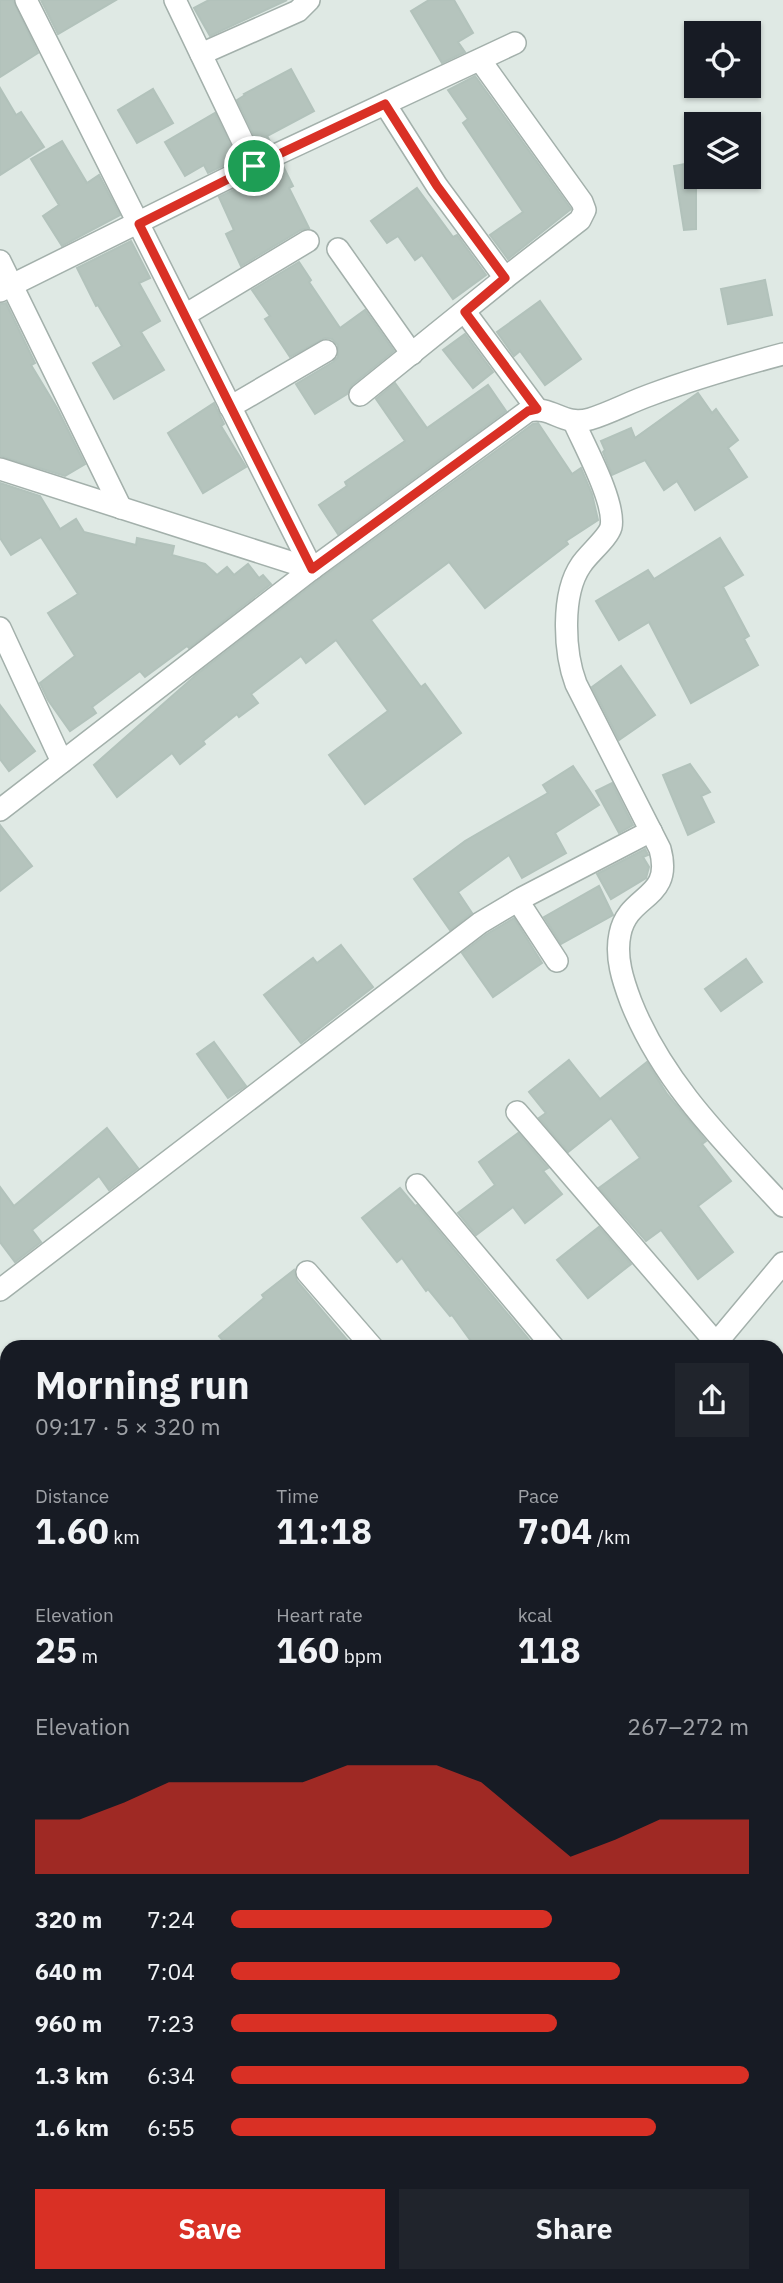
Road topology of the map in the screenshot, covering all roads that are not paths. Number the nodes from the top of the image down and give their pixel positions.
1 (26, 0) edge
2 (175, 0) edge
3 (309, 0) edge
4 (515, 43) dead end
5 (201, 54) junction
6 (480, 60) junction
7 (385, 104) junction
8 (254, 166) junction
9 (139, 224) junction
10 (308, 241) dead end
11 (338, 249) dead end
12 (0, 261) edge
13 (505, 278) junction
14 (6, 288) edge
15 (465, 312) junction
16 (185, 315) junction
17 (326, 351) dead end
18 (412, 354) junction
19 (783, 354) edge
20 (360, 395) dead end
21 (230, 407) junction
22 (537, 409) junction
23 (574, 422) junction
24 (0, 469) edge
25 (121, 508) junction
26 (312, 569) junction
27 (0, 628) edge
28 (61, 762) junction
29 (0, 810) edge
30 (651, 831) junction
31 (518, 901) junction
32 (557, 961) dead end
33 (517, 1112) dead end
34 (417, 1185) dead end
35 (783, 1206) edge
36 (783, 1263) edge
37 (307, 1272) dead end
38 (0, 1290) edge
39 (366, 1340) edge
40 (547, 1340) edge
41 (710, 1340) edge
42 (718, 1340) edge

1 - 9 street
2 - 5 street
3 - 5 street
4 - 6 street
5 - 8 street
6 - 7 street
6 - 13 street
7 - 8 street
7 - 13 street
8 - 9 street
9 - 14 street
9 - 16 street
10 - 16 street
11 - 18 street
12 - 14 street
13 - 15 street
14 - 25 street
15 - 18 street
15 - 22 street
16 - 21 street
17 - 21 street
18 - 20 street
19 - 23 street
21 - 26 street
22 - 23 street
22 - 26 street
23 - 30 street
24 - 25 street
25 - 26 street
26 - 28 street
27 - 28 street
28 - 29 street
30 - 31 street
30 - 35 street
31 - 32 street
31 - 38 street
33 - 41 street
34 - 40 street
36 - 42 street
37 - 39 street

